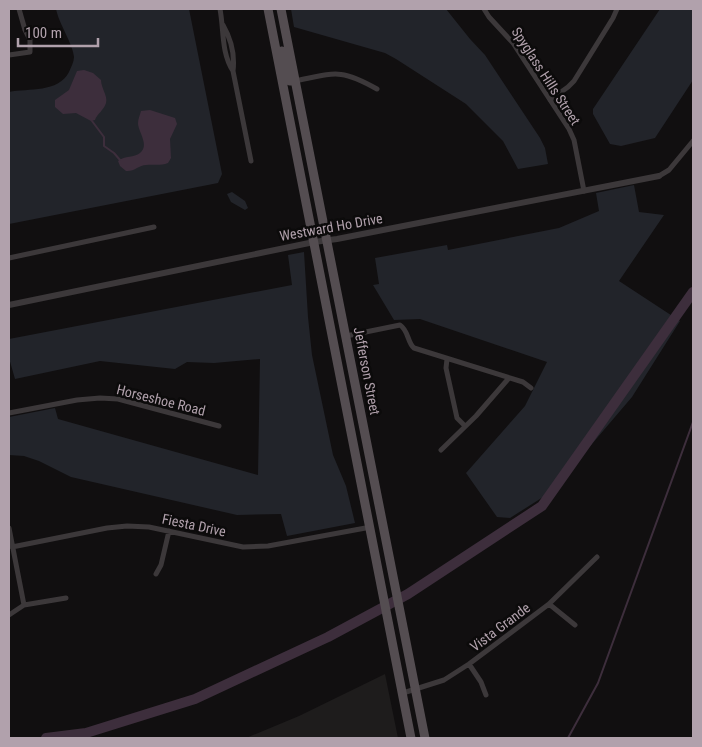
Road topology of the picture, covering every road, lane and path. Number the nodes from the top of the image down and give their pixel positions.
1 (19, 9) edge
2 (220, 9) edge
3 (281, 9) edge
4 (484, 9) edge
5 (617, 10) edge
6 (269, 12) edge
7 (9, 55) edge
8 (295, 81) junction
9 (377, 89) dead end
10 (550, 100) junction
11 (693, 140) edge
12 (251, 161) dead end
13 (659, 176) joint
14 (584, 191) junction
15 (154, 227) dead end
16 (327, 241) junction
17 (314, 242) junction
18 (9, 258) edge
19 (323, 284) junction
20 (9, 305) edge
21 (346, 336) junction
22 (447, 359) junction
23 (509, 378) junction
24 (531, 388) dead end
25 (9, 413) edge
26 (218, 426) dead end
27 (465, 426) junction
28 (441, 450) dead end
29 (371, 527) junction
30 (9, 528) edge
31 (169, 531) junction
32 (12, 547) junction
33 (597, 557) dead end
34 (156, 574) dead end
35 (66, 598) dead end
36 (549, 604) junction
37 (24, 605) junction
38 (9, 615) edge
39 (575, 626) dead end
40 (469, 664) junction
41 (415, 689) junction
42 (403, 693) junction
43 (486, 695) dead end
44 (412, 738) edge
45 (425, 738) edge

1 - 7 street
2 - 12 street
3 - 8 main road, Jefferson Street
4 - 10 street, Spyglass Hills Street
5 - 10 street
6 - 8 main road
6 - 17 main road, Jefferson Street
8 - 9 street
8 - 16 main road, Jefferson Street
10 - 14 street, Spyglass Hills Street
11 - 13 street
13 - 14 street, Westward Ho Drive
14 - 16 street, Westward Ho Drive
15 - 18 street
16 - 17 street, Westward Ho Drive
16 - 21 main road, Jefferson Street
17 - 19 main road, Jefferson Street
17 - 20 street, Westward Ho Drive
19 - 21 main road
19 - 29 main road, Jefferson Street
21 - 22 street
21 - 41 main road, Jefferson Street
22 - 23 street
22 - 27 street
23 - 24 street
23 - 27 street
25 - 26 street, Horseshoe Road
27 - 28 street
29 - 31 street, Fiesta Drive
29 - 42 main road, Jefferson Street
30 - 32 street
31 - 32 street, Fiesta Drive
31 - 34 street
32 - 37 street
33 - 36 street, Vista Grande
35 - 37 street
36 - 39 street
36 - 40 street, Vista Grande
37 - 38 street
40 - 41 street, Vista Grande
40 - 43 street
41 - 42 street, Vista Grande
41 - 45 main road, Jefferson Street
42 - 44 main road, Jefferson Street

